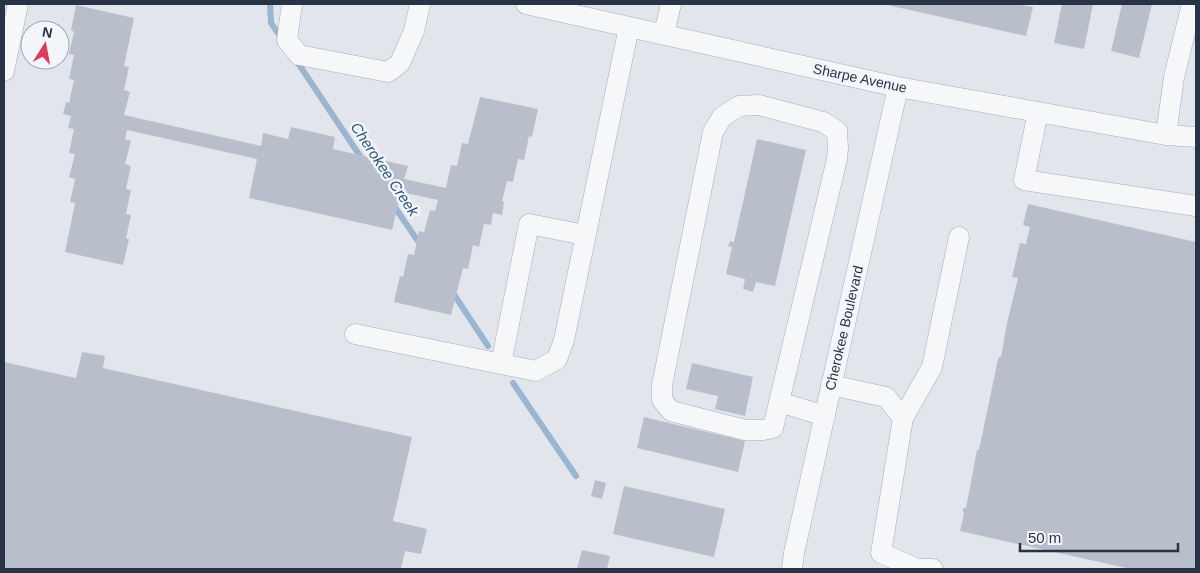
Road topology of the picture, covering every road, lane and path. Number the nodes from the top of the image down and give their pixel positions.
1 (18, 4) edge
2 (292, 4) edge
3 (420, 4) edge
4 (526, 4) edge
5 (671, 4) edge
6 (1192, 4) edge
7 (629, 27) junction
8 (664, 34) junction
9 (4, 71) edge
10 (898, 86) junction
11 (1038, 112) junction
12 (1166, 135) junction
13 (1196, 138) edge
14 (1196, 206) edge
15 (585, 235) junction
16 (959, 237) dead end
17 (355, 334) dead end
18 (501, 364) junction
19 (831, 385) junction
20 (779, 402) junction
21 (825, 416) junction
22 (902, 418) junction
23 (881, 561) edge
24 (792, 569) edge
25 (933, 569) edge

1 - 9 street
2 - 3 street
4 - 7 street, Sharpe Avenue
5 - 8 street
6 - 12 street
7 - 8 street, Sharpe Avenue
7 - 15 street
8 - 10 street, Sharpe Avenue
10 - 11 street, Sharpe Avenue
10 - 19 street, Cherokee Boulevard
11 - 12 street, Sharpe Avenue
11 - 14 street
12 - 13 street, Sharpe Avenue
15 - 18 street
15 - 18 street
16 - 22 street
17 - 18 street
19 - 21 street, Cherokee Boulevard
19 - 22 street
20 - 20 street
20 - 21 street
21 - 24 street, Cherokee Boulevard
22 - 23 street
23 - 25 street

